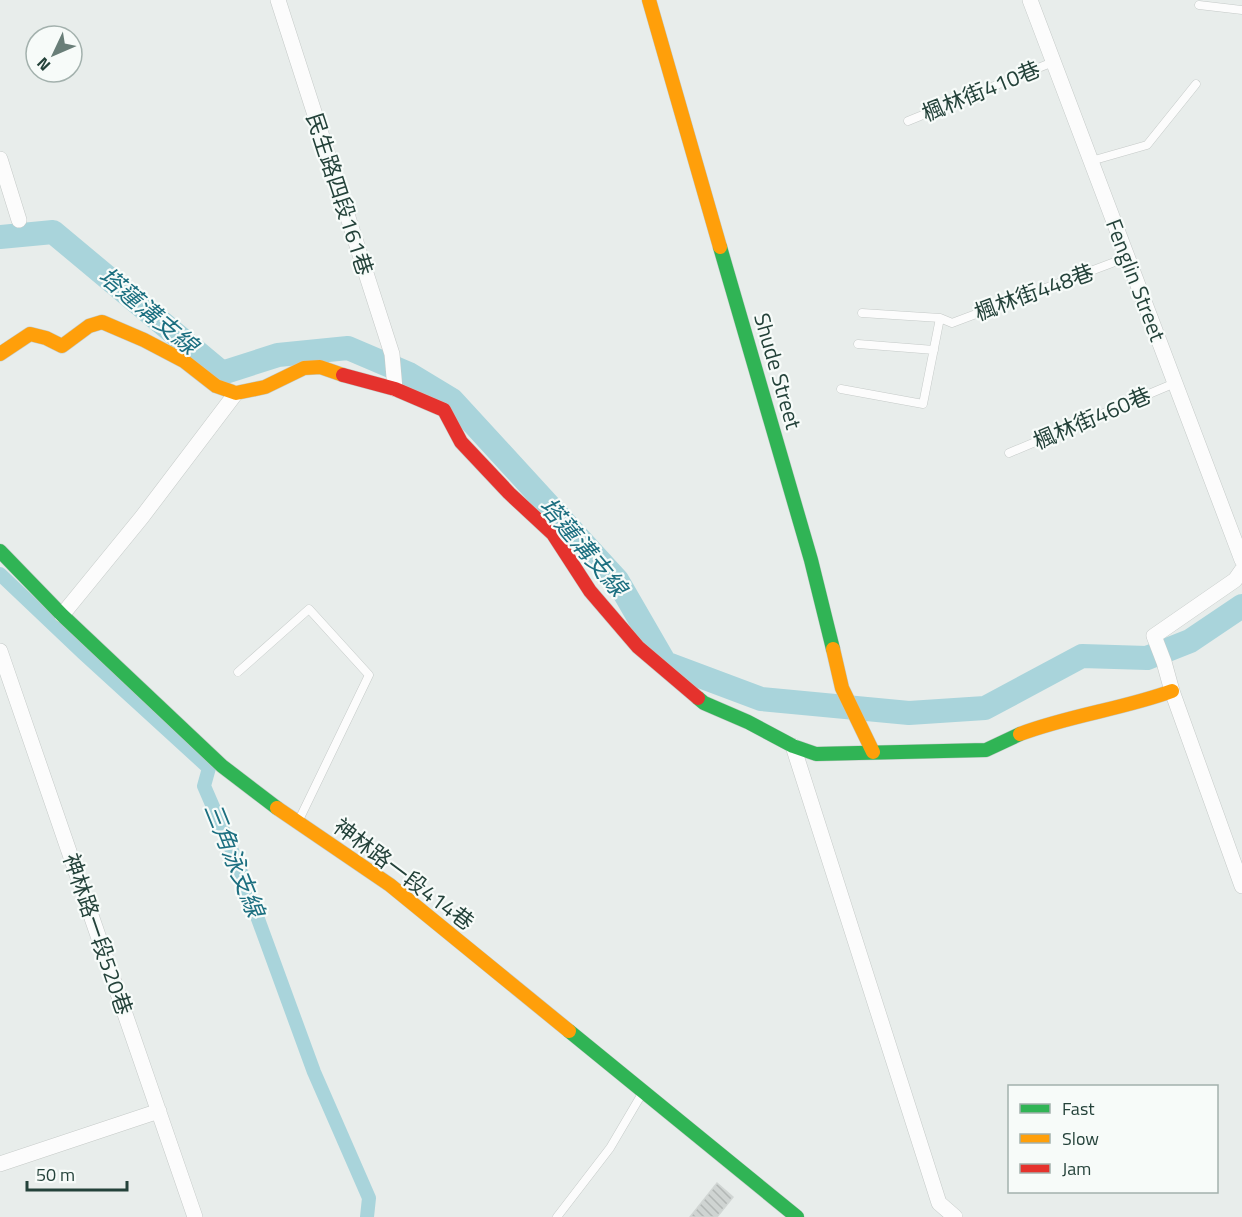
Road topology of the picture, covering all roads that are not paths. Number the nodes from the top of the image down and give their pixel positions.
1 (278, 0) edge
2 (649, 0) edge
3 (1030, 0) edge
4 (1198, 5) dead end
5 (1242, 10) edge
6 (1053, 62) junction
7 (1196, 84) dead end
8 (908, 121) dead end
9 (0, 159) edge
10 (1091, 161) junction
11 (19, 220) dead end
12 (1128, 257) junction
13 (862, 313) dead end
14 (940, 318) junction
15 (858, 344) dead end
16 (934, 350) junction
17 (0, 354) edge
18 (1175, 383) junction
19 (395, 389) junction
20 (841, 390) dead end
21 (236, 393) junction
22 (1009, 453) dead end
23 (0, 551) edge
24 (1242, 560) edge
25 (1242, 570) edge
26 (63, 615) junction
27 (0, 651) edge
28 (238, 672) dead end
29 (1172, 691) junction
30 (793, 746) junction
31 (873, 752) junction
32 (298, 822) junction
33 (1242, 886) edge
34 (644, 1091) junction
35 (159, 1110) junction
36 (0, 1164) edge
37 (195, 1217) edge
38 (557, 1217) edge
39 (797, 1217) edge
40 (955, 1217) edge

1 - 19 street, 民生路四段161巷
2 - 31 street, Shude Street
3 - 6 street, Fenglin Street
4 - 5 lane
6 - 8 lane, 楓林街410巷
6 - 10 street, Fenglin Street
7 - 10 lane
9 - 11 street
10 - 12 street, Fenglin Street
12 - 14 lane, 楓林街448巷
12 - 18 street, Fenglin Street
13 - 14 lane, 楓林街448巷
14 - 16 lane
15 - 16 lane
16 - 20 lane
17 - 21 street
18 - 22 lane, 楓林街460巷
18 - 24 street, Fenglin Street
19 - 21 street
19 - 30 street
21 - 26 street
23 - 26 street, 神林路一段414巷
25 - 29 street
26 - 32 street, 神林路一段414巷
27 - 35 street, 神林路一段520巷
28 - 32 lane
29 - 31 street
29 - 33 street
30 - 31 street
30 - 40 street
32 - 34 street, 神林路一段414巷
34 - 38 lane
34 - 39 street, 神林路一段414巷
35 - 36 street
35 - 37 street, 神林路一段520巷

